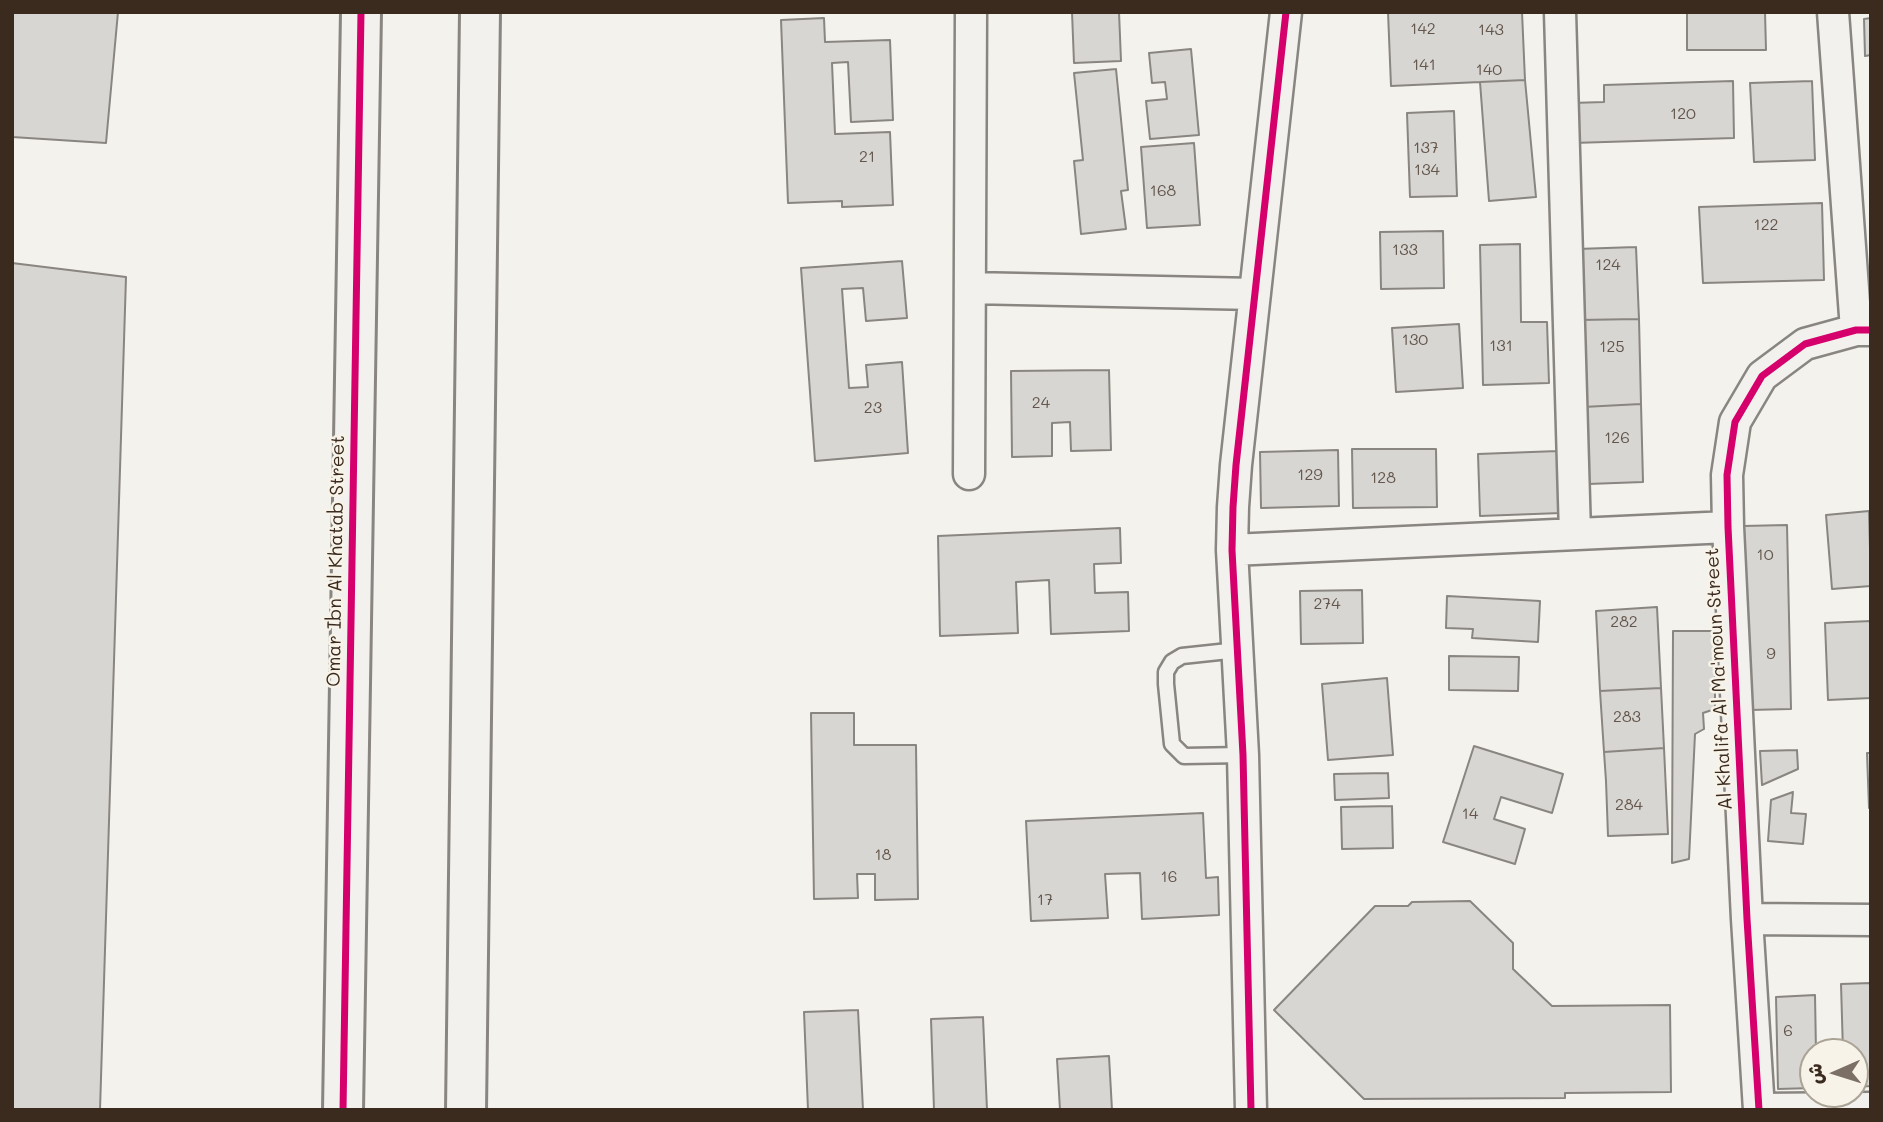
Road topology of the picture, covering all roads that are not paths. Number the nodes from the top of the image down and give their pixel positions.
1 (361, 12) edge
2 (480, 12) edge
3 (971, 12) edge
4 (1286, 12) edge
5 (1560, 12) edge
6 (1833, 12) edge
7 (970, 288) junction
8 (1255, 294) junction
9 (1863, 330) edge
10 (969, 474) dead end
11 (1727, 527) junction
12 (1575, 534) junction
13 (1232, 550) junction
14 (1238, 650) junction
15 (1243, 755) junction
16 (1747, 919) junction
17 (1871, 920) edge
18 (1871, 1108) edge
19 (1759, 1109) edge
20 (343, 1110) edge
21 (466, 1110) edge
22 (1251, 1110) edge

1 - 20 street, Omar Ibn Al Khatab Street
2 - 21 street
3 - 7 street
4 - 8 street
5 - 12 street
6 - 9 street
7 - 8 street
7 - 10 street
8 - 13 street
9 - 11 street, Al Khalifa Al Ma'moun Street
11 - 12 street
11 - 16 street, Al Khalifa Al Ma'moun Street
12 - 13 street
13 - 14 street
14 - 15 street
14 - 15 lane
15 - 22 street
16 - 17 street
16 - 19 street, Al Khalifa Al Ma'moun Street
18 - 19 street

